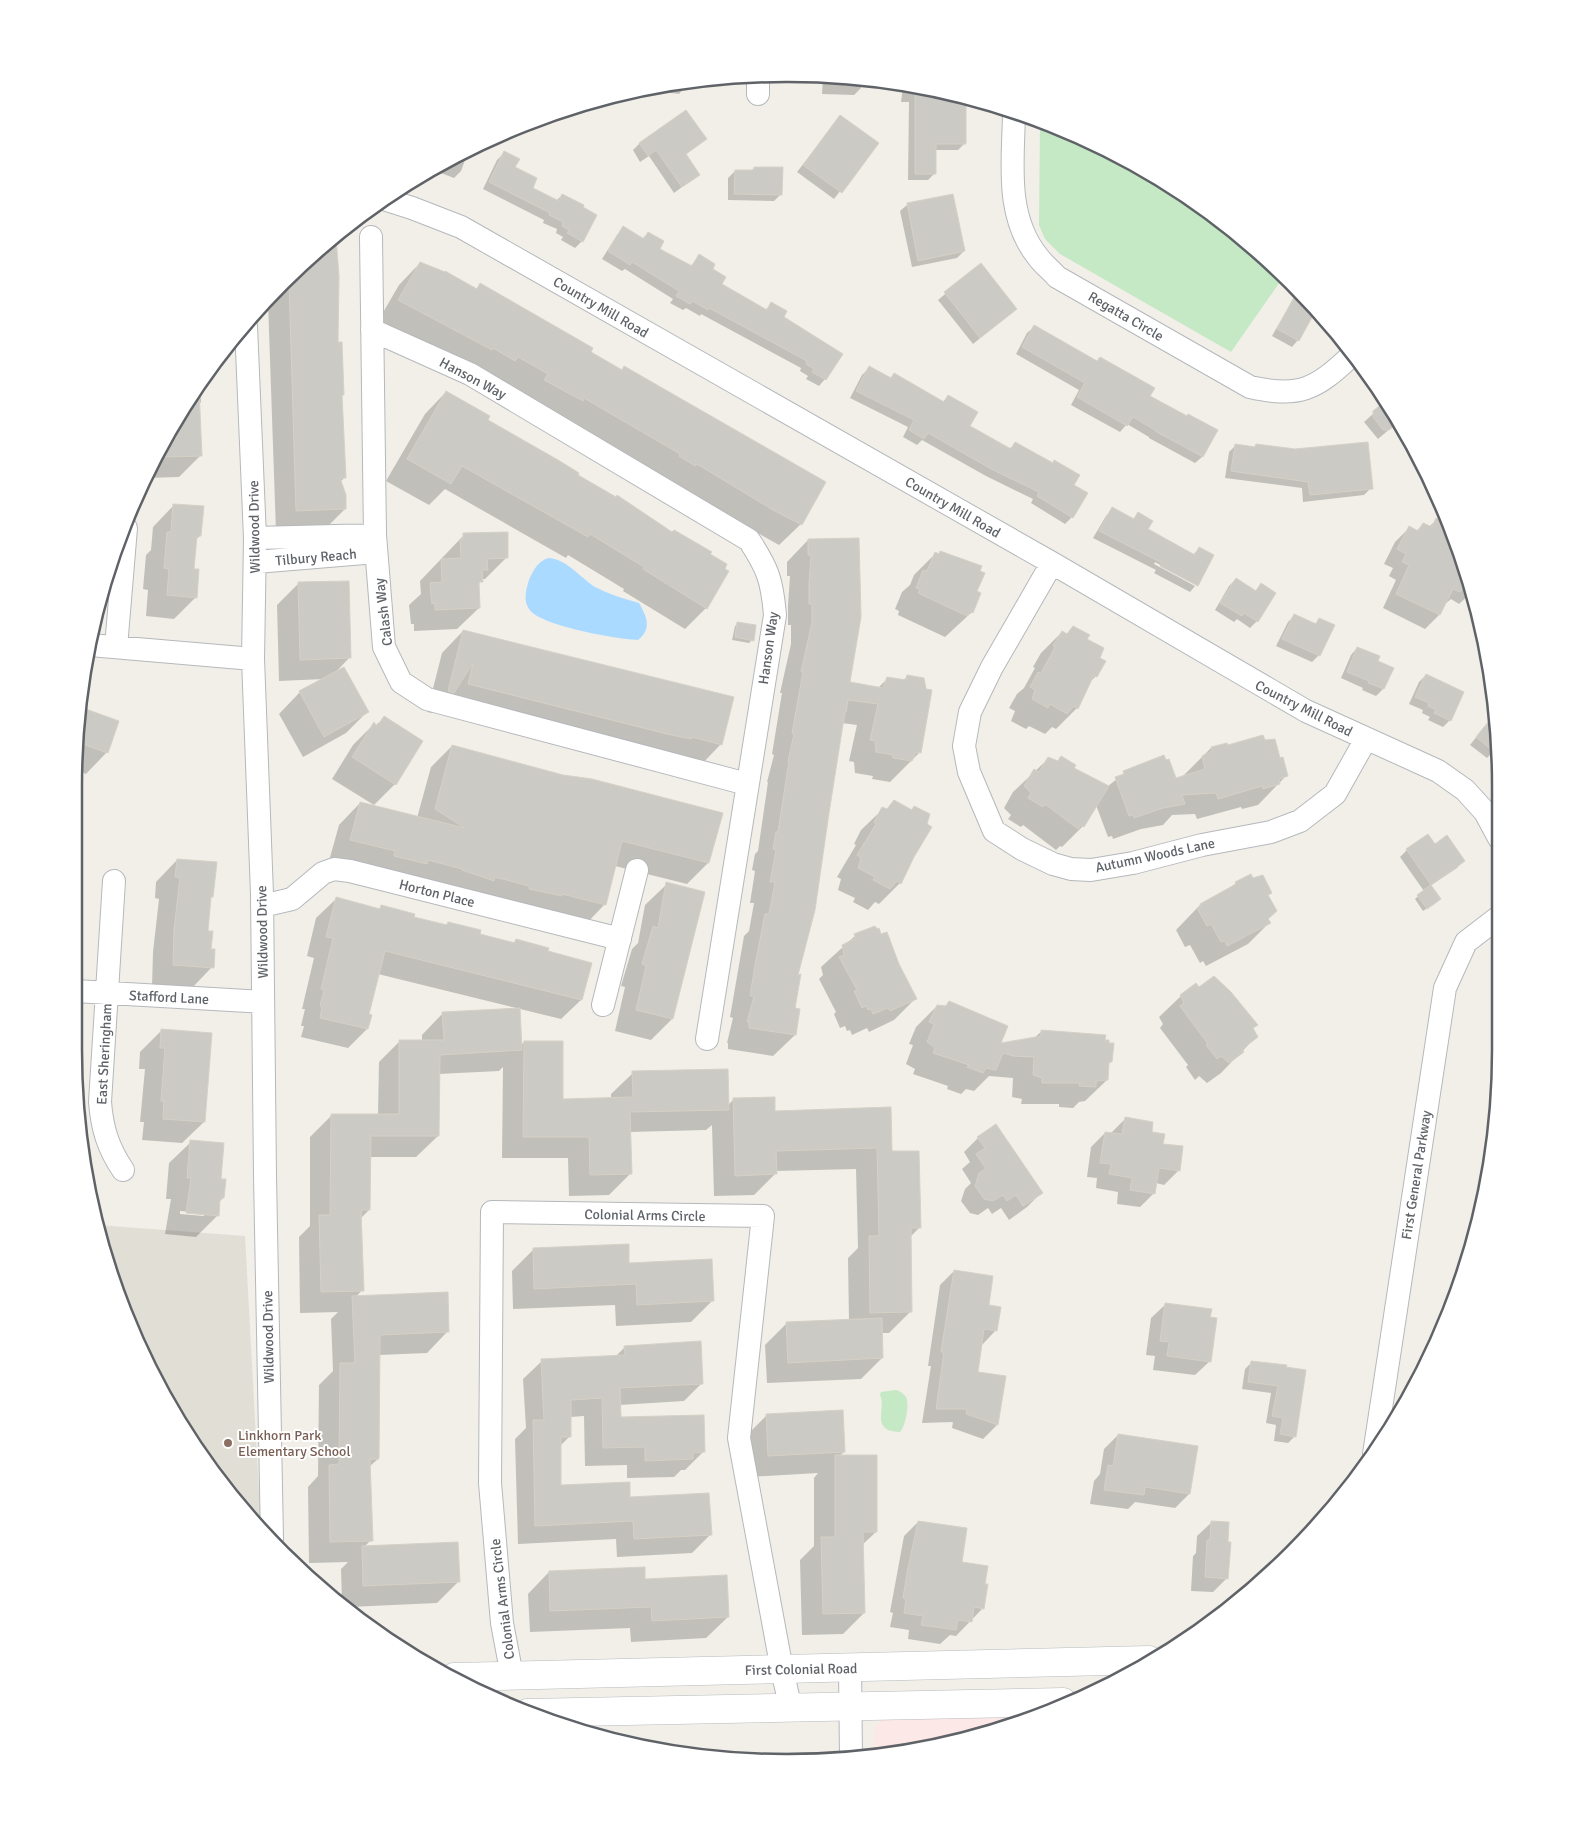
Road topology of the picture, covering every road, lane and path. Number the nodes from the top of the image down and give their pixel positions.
1 (1014, 120) edge
2 (394, 202) edge
3 (371, 237) dead end
4 (372, 330) junction
5 (246, 335) edge
6 (1347, 360) edge
7 (255, 538) junction
8 (376, 544) junction
9 (124, 549) edge
10 (256, 562) junction
11 (1052, 563) junction
12 (97, 646) edge
13 (116, 647) junction
14 (253, 659) junction
15 (1366, 739) junction
16 (747, 784) junction
17 (1492, 825) edge
18 (638, 870) dead end
19 (114, 881) dead end
20 (262, 906) junction
21 (1492, 922) edge
22 (620, 939) junction
23 (82, 991) edge
24 (107, 993) junction
25 (263, 1002) junction
26 (603, 1005) dead end
27 (707, 1039) dead end
28 (122, 1170) dead end
29 (1377, 1435) edge
30 (272, 1530) edge
31 (1138, 1660) edge
32 (850, 1668) junction
33 (782, 1670) junction
34 (512, 1676) junction
35 (466, 1677) edge
36 (1054, 1702) edge
37 (850, 1707) junction
38 (791, 1709) junction
39 (547, 1712) edge
40 (851, 1751) edge

1 - 6 street, Regatta Circle
2 - 11 street, Country Mill Road
3 - 4 street, Calash Way
4 - 8 street, Calash Way
4 - 16 street, Hanson Way
5 - 7 street, Wildwood Drive
7 - 8 street, Tilbury Reach
7 - 10 street, Wildwood Drive
8 - 10 street, Tilbury Reach
8 - 16 street, Calash Way
9 - 13 street
10 - 14 street, Wildwood Drive
11 - 15 street, Country Mill Road
11 - 15 street, Autumn Woods Lane
12 - 13 street
13 - 14 street
14 - 20 street, Wildwood Drive
15 - 17 street, Country Mill Road
16 - 27 street, Hanson Way
18 - 22 street
19 - 24 street, East Sheringham
20 - 22 street, Horton Place
20 - 25 street, Wildwood Drive
21 - 29 street, First General Parkway
22 - 26 street
23 - 24 street, Stafford Lane
24 - 25 street, Stafford Lane
24 - 28 street, East Sheringham
25 - 30 street, Wildwood Drive
31 - 32 main road, First Colonial Road
32 - 33 main road, First Colonial Road
32 - 37 street
33 - 34 main road, First Colonial Road
33 - 34 street, Colonial Arms Circle
33 - 38 street, Colonial Arms Circle
34 - 35 main road, First Colonial Road
36 - 37 main road
37 - 38 main road
37 - 40 street
38 - 39 main road

